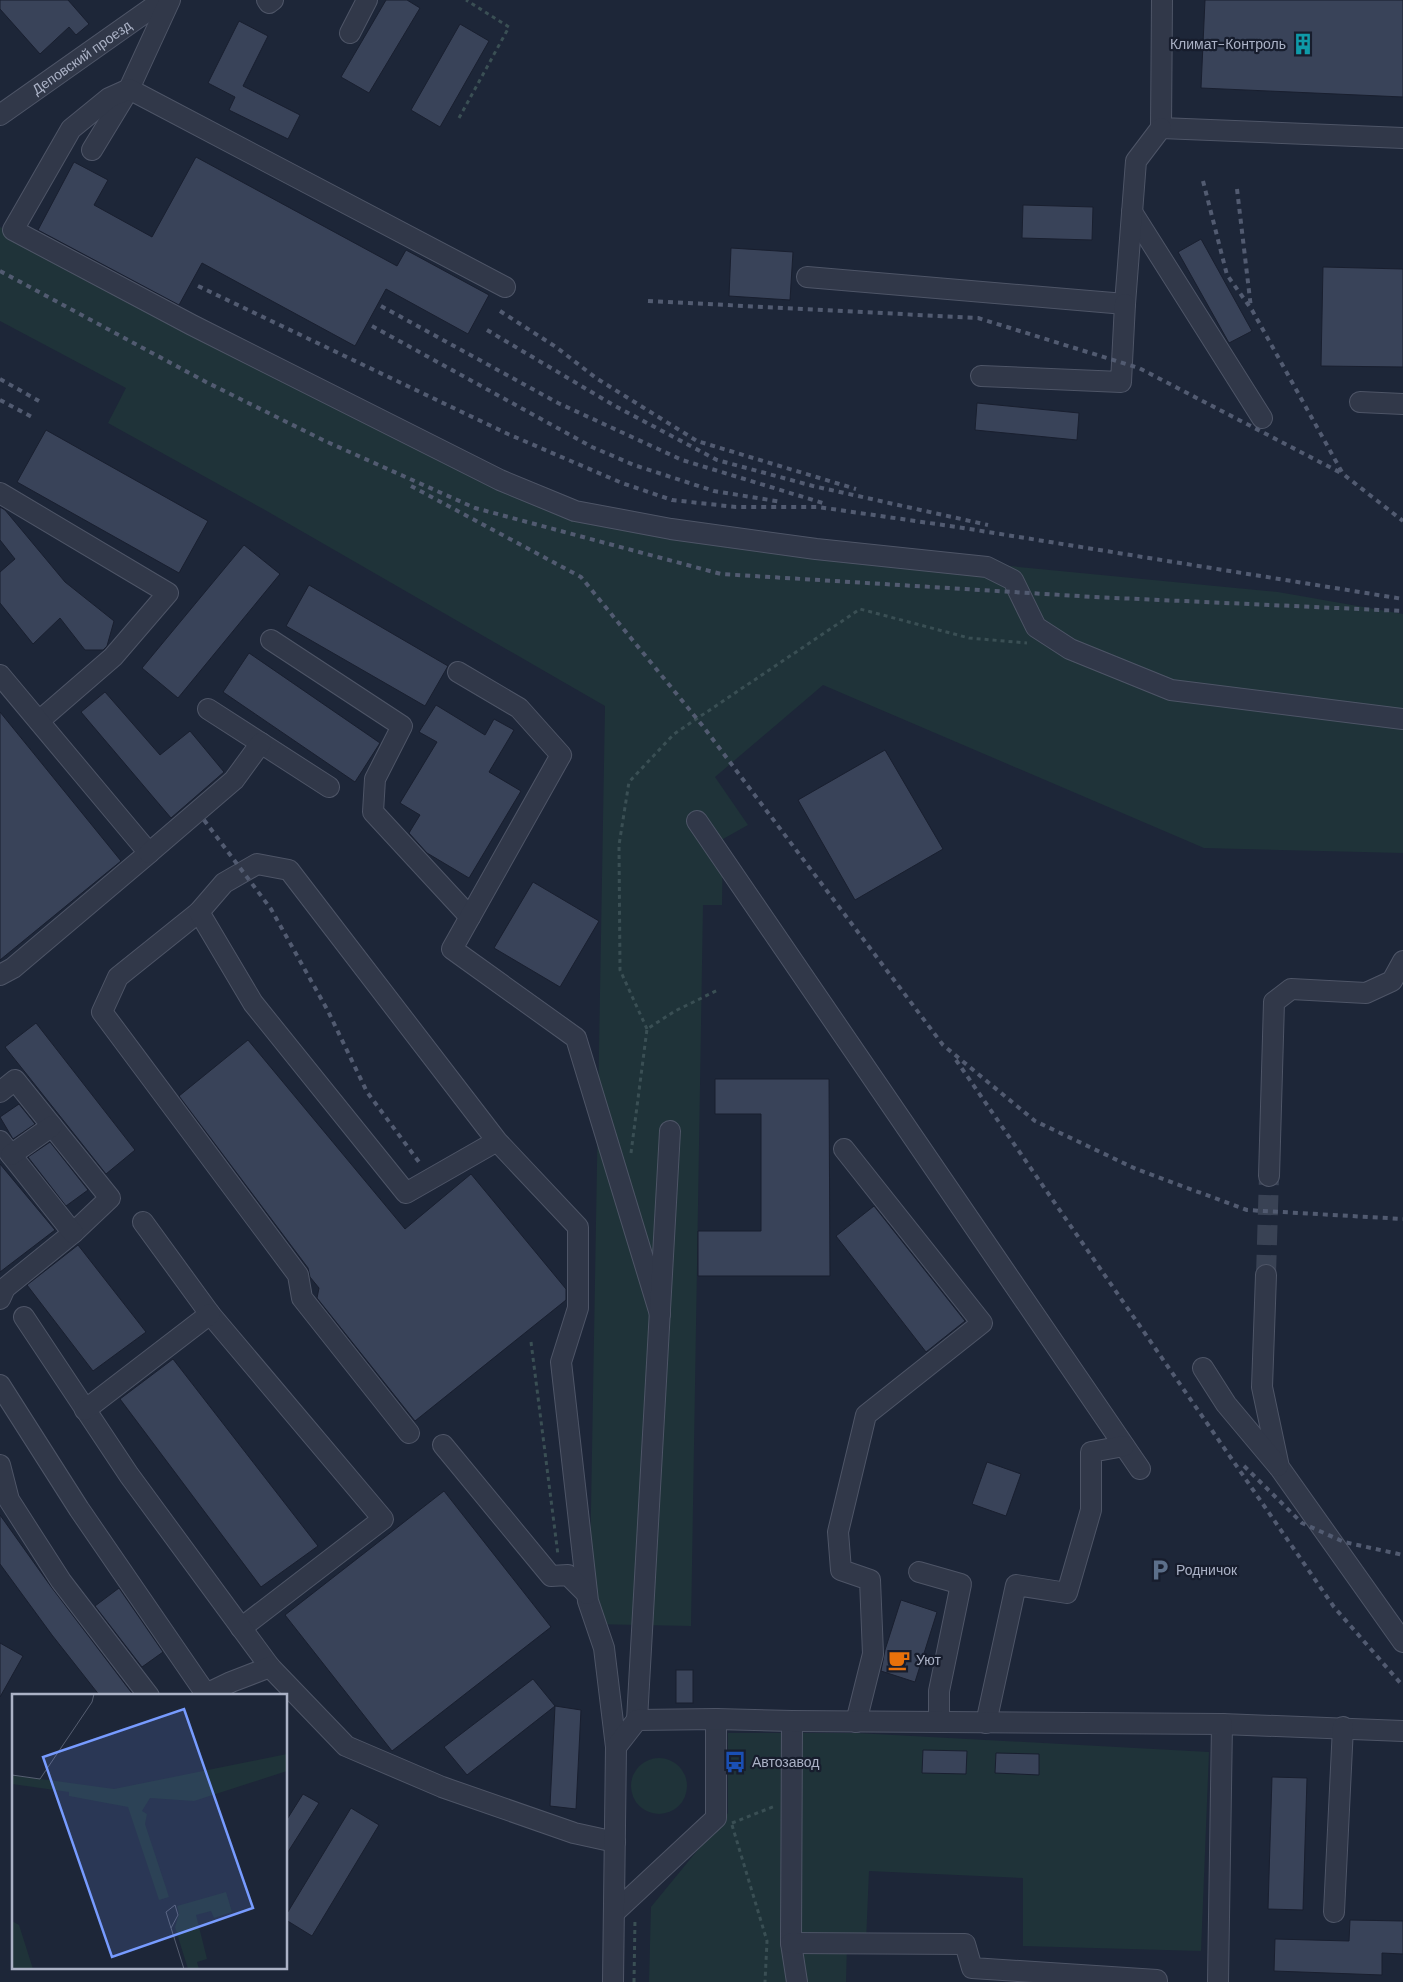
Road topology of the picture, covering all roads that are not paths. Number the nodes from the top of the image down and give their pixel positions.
1 (164, 0) edge
2 (170, 0) edge
3 (267, 0) edge
4 (273, 0) edge
5 (367, 0) edge
6 (1162, 0) edge
7 (350, 33) dead end
8 (129, 89) junction
9 (0, 115) edge
10 (1161, 128) junction
11 (1403, 138) edge
12 (92, 150) dead end
13 (1132, 212) junction
14 (806, 277) dead end
15 (505, 286) dead end
16 (1125, 304) junction
17 (981, 376) dead end
18 (1360, 402) dead end
19 (1403, 404) edge
20 (1262, 418) dead end
21 (0, 492) edge
22 (271, 640) dead end
23 (458, 672) dead end
24 (0, 674) edge
25 (208, 709) dead end
26 (1403, 720) edge
27 (39, 722) junction
28 (261, 743) junction
29 (330, 787) dead end
30 (697, 820) dead end
31 (149, 853) junction
32 (199, 912) junction
33 (470, 917) junction
34 (1403, 961) edge
35 (0, 975) edge
36 (0, 1092) edge
37 (52, 1126) junction
38 (670, 1131) dead end
39 (496, 1140) junction
40 (6, 1148) edge
41 (844, 1149) dead end
42 (1269, 1176) tunnel mouth
43 (143, 1222) dead end
44 (73, 1233) junction
45 (1266, 1275) tunnel mouth
46 (0, 1299) edge
47 (210, 1314) junction
48 (660, 1314) junction
49 (24, 1317) dead end
50 (1203, 1368) dead end
51 (0, 1385) edge
52 (86, 1410) junction
53 (409, 1433) dead end
54 (443, 1445) dead end
55 (1124, 1446) junction
56 (0, 1465) edge
57 (1279, 1467) junction
58 (1140, 1469) dead end
59 (918, 1572) dead end
60 (588, 1594) junction
61 (241, 1628) junction
62 (1403, 1642) edge
63 (270, 1667) junction
64 (147, 1694) edge
65 (204, 1694) edge
66 (207, 1694) edge
67 (716, 1719) junction
68 (637, 1720) junction
69 (792, 1721) junction
70 (856, 1722) junction
71 (939, 1722) junction
72 (986, 1722) junction
73 (1222, 1724) junction
74 (1343, 1727) junction
75 (1403, 1730) edge
76 (616, 1747) junction
77 (615, 1842) junction
78 (615, 1912) junction
79 (1334, 1912) dead end
80 (791, 1943) junction
81 (613, 1982) edge
82 (797, 1982) edge
83 (1157, 1982) edge
84 (1218, 1982) edge

1 - 9 street, Деповский проезд
2 - 8 street
3 - 4 street
5 - 7 street
6 - 10 street
8 - 12 street
8 - 15 street
8 - 26 street
10 - 11 street
10 - 13 street
13 - 16 street
13 - 20 street
14 - 16 street
16 - 17 street
18 - 19 street
21 - 27 street
22 - 33 street
23 - 33 street
24 - 27 street
25 - 28 street
27 - 31 street
28 - 29 street
28 - 31 street
30 - 55 street
31 - 35 street
32 - 39 street
32 - 39 street
32 - 53 street
33 - 48 street
34 - 42 street
36 - 37 street
37 - 40 street
37 - 44 street
38 - 48 street
39 - 60 street
40 - 44 street
41 - 70 street
43 - 47 street
44 - 46 street
45 - 57 street
47 - 52 street
47 - 61 street
48 - 68 street
49 - 52 street
50 - 57 street
51 - 65 street
52 - 61 street
54 - 60 street
55 - 58 street
55 - 72 street
56 - 64 street
57 - 62 street
59 - 71 street
60 - 76 street
61 - 63 street
63 - 66 street
63 - 77 street
67 - 68 street
67 - 69 street
67 - 78 street
68 - 76 street
69 - 70 street
69 - 80 street
70 - 71 street
71 - 72 street
72 - 73 street
73 - 74 street
73 - 84 street
74 - 75 street
74 - 79 street
76 - 77 street
77 - 78 street
78 - 81 street
80 - 82 street
80 - 83 street

